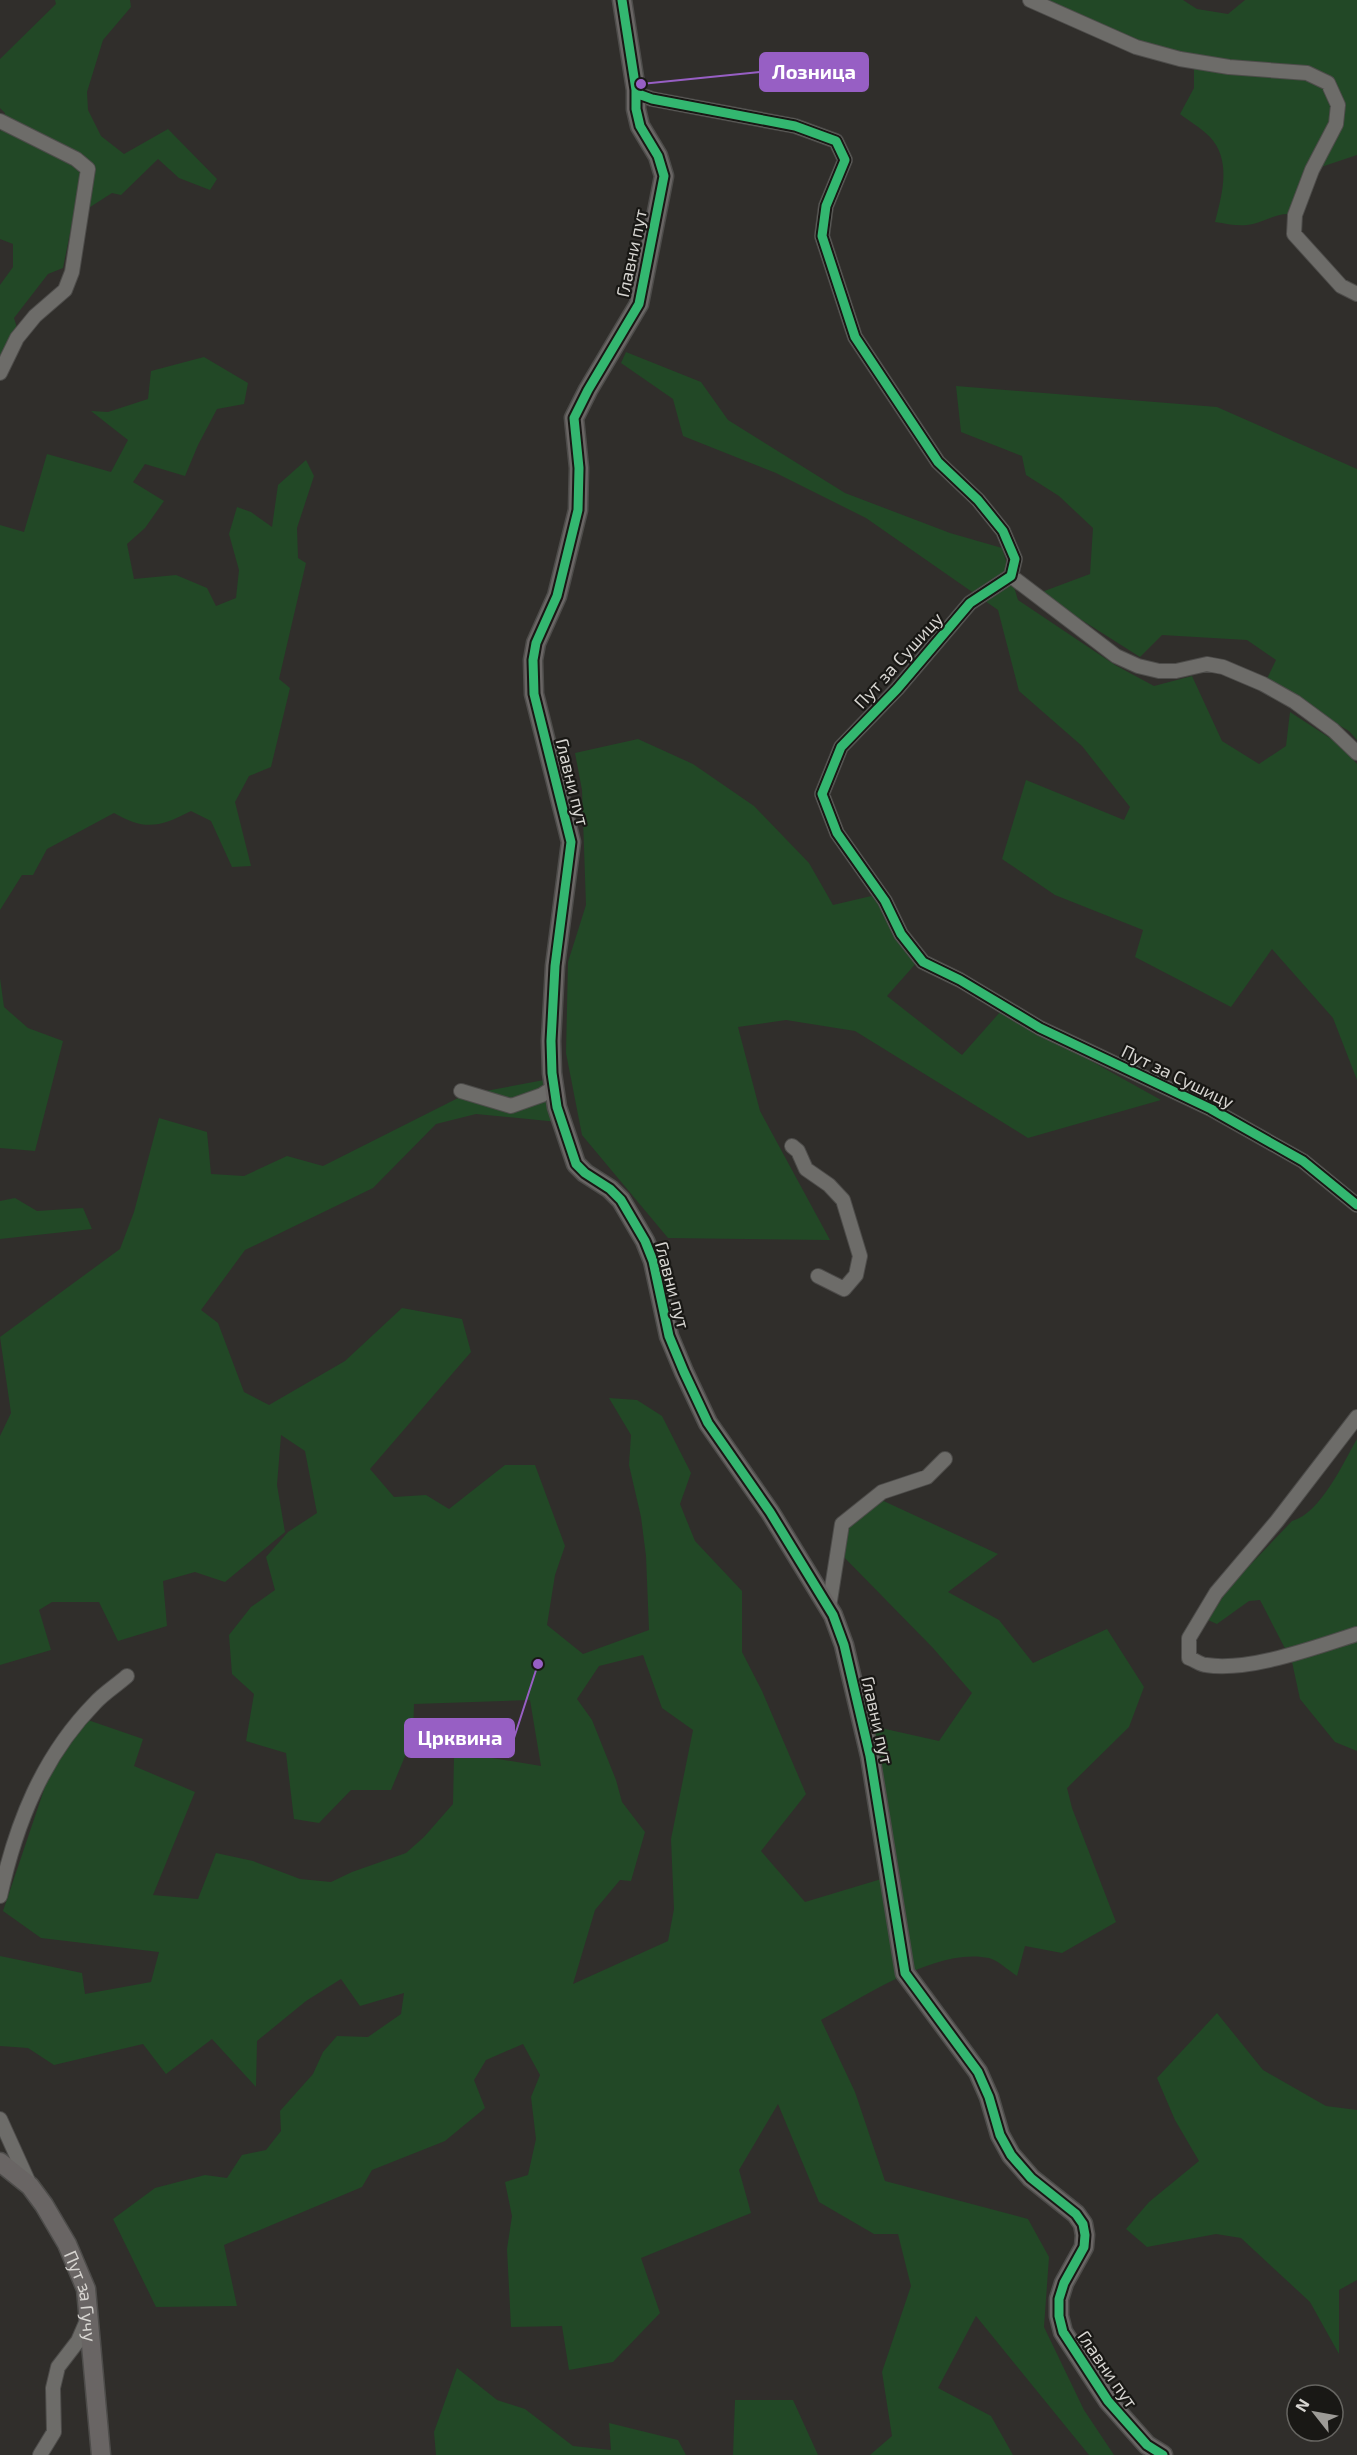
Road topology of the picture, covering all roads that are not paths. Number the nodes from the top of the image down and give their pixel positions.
1 (622, 0) edge
2 (1030, 0) edge
3 (636, 90) junction
4 (0, 121) edge
5 (1357, 294) edge
6 (0, 373) edge
7 (1011, 576) junction
8 (1357, 753) edge
9 (554, 1087) junction
10 (461, 1091) dead end
11 (792, 1146) dead end
12 (1357, 1205) edge
13 (818, 1276) dead end
14 (1357, 1416) edge
15 (945, 1459) dead end
16 (829, 1608) junction
17 (1357, 1634) edge
18 (127, 1676) dead end
19 (0, 1896) edge
20 (0, 2119) edge
21 (0, 2162) edge
22 (30, 2186) junction
23 (90, 2313) junction
24 (40, 2455) edge
25 (101, 2455) edge
26 (1163, 2455) edge

1 - 3 street, Главни пут
2 - 5 street
3 - 7 street
3 - 9 street, Главни пут
4 - 6 street
7 - 8 street
7 - 12 street, Пут за Сушицу
9 - 10 street
9 - 16 street, Главни пут
11 - 13 street
14 - 17 street
15 - 16 street
16 - 26 street, Главни пут
18 - 19 street
20 - 22 street
21 - 22 street, Пут за Гучу
22 - 23 street, Пут за Гучу
23 - 24 street
23 - 25 street, Пут за Гучу

